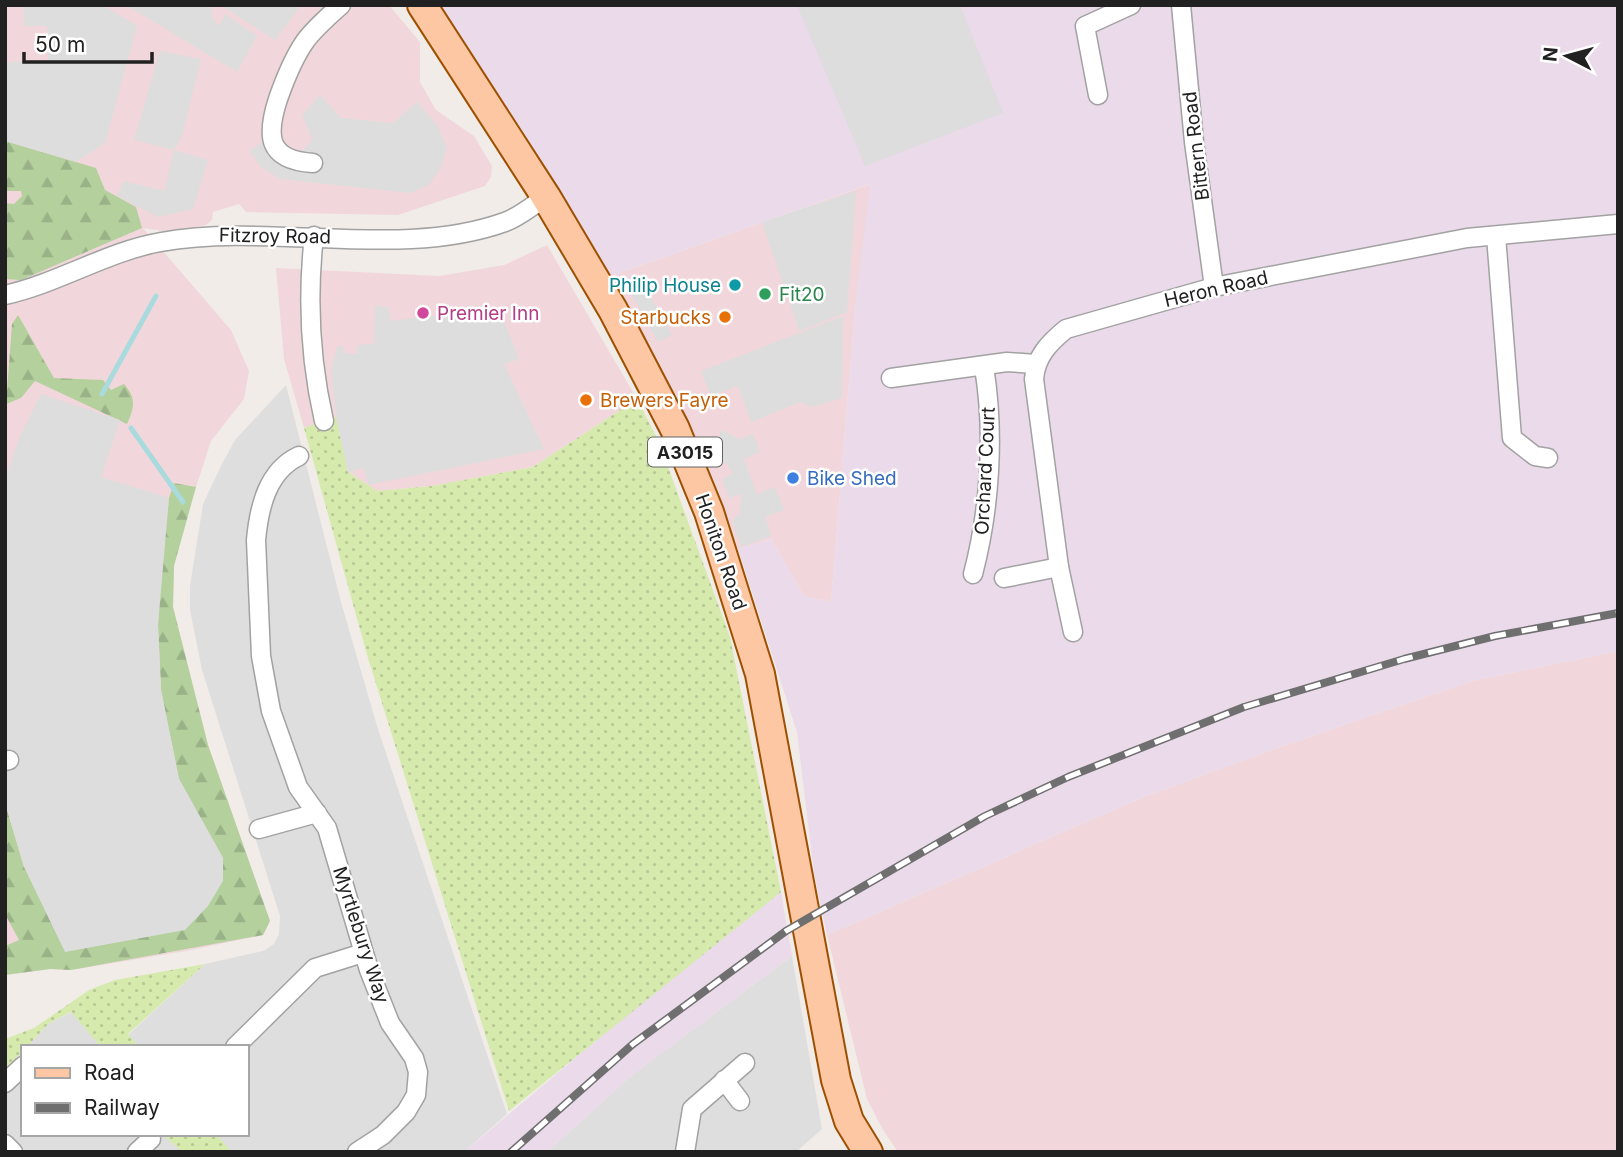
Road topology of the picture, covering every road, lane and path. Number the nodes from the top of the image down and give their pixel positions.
1 (341, 5) edge
2 (422, 5) edge
3 (1131, 5) edge
4 (1181, 5) edge
5 (1098, 95) dead end
6 (313, 163) dead end
7 (546, 197) junction
8 (1618, 225) edge
9 (314, 236) junction
10 (1496, 236) junction
11 (1214, 287) junction
12 (5, 295) edge
13 (1036, 364) junction
14 (984, 367) junction
15 (891, 378) dead end
16 (324, 421) dead end
17 (299, 456) dead end
18 (1548, 458) dead end
19 (1059, 567) junction
20 (973, 574) dead end
21 (1004, 578) dead end
22 (1073, 632) dead end
23 (317, 813) junction
24 (259, 829) dead end
25 (363, 953) junction
26 (237, 1045) edge
27 (745, 1063) dead end
28 (21, 1068) edge
29 (724, 1080) junction
30 (835, 1080) junction
31 (5, 1083) edge
32 (740, 1101) dead end
33 (151, 1139) dead end
34 (5, 1144) edge
35 (13, 1152) edge
36 (137, 1152) edge
37 (357, 1152) edge
38 (685, 1152) edge
39 (843, 1152) edge
40 (868, 1152) edge

1 - 6 street
2 - 7 main road, Honiton Road
3 - 5 street
4 - 11 street, Bittern Road
7 - 9 street, Fitzroy Road
7 - 30 main road, Honiton Road / A3015
8 - 10 street, Heron Road
9 - 12 street, Fitzroy Road
9 - 16 street
10 - 11 street, Heron Road
10 - 18 street
11 - 13 street, Heron Road
13 - 14 street
13 - 19 street
14 - 15 street
14 - 20 street, Orchard Court
17 - 23 street, Myrtlebury Way
19 - 21 street
19 - 22 street
23 - 24 street
23 - 25 street, Myrtlebury Way
25 - 26 street
25 - 37 street, Myrtlebury Way
27 - 29 street
28 - 31 street
29 - 32 street
29 - 38 street
30 - 39 main road, Honiton Road / A3015
30 - 40 main road, Honiton Road / A3015
33 - 36 street
34 - 35 street

